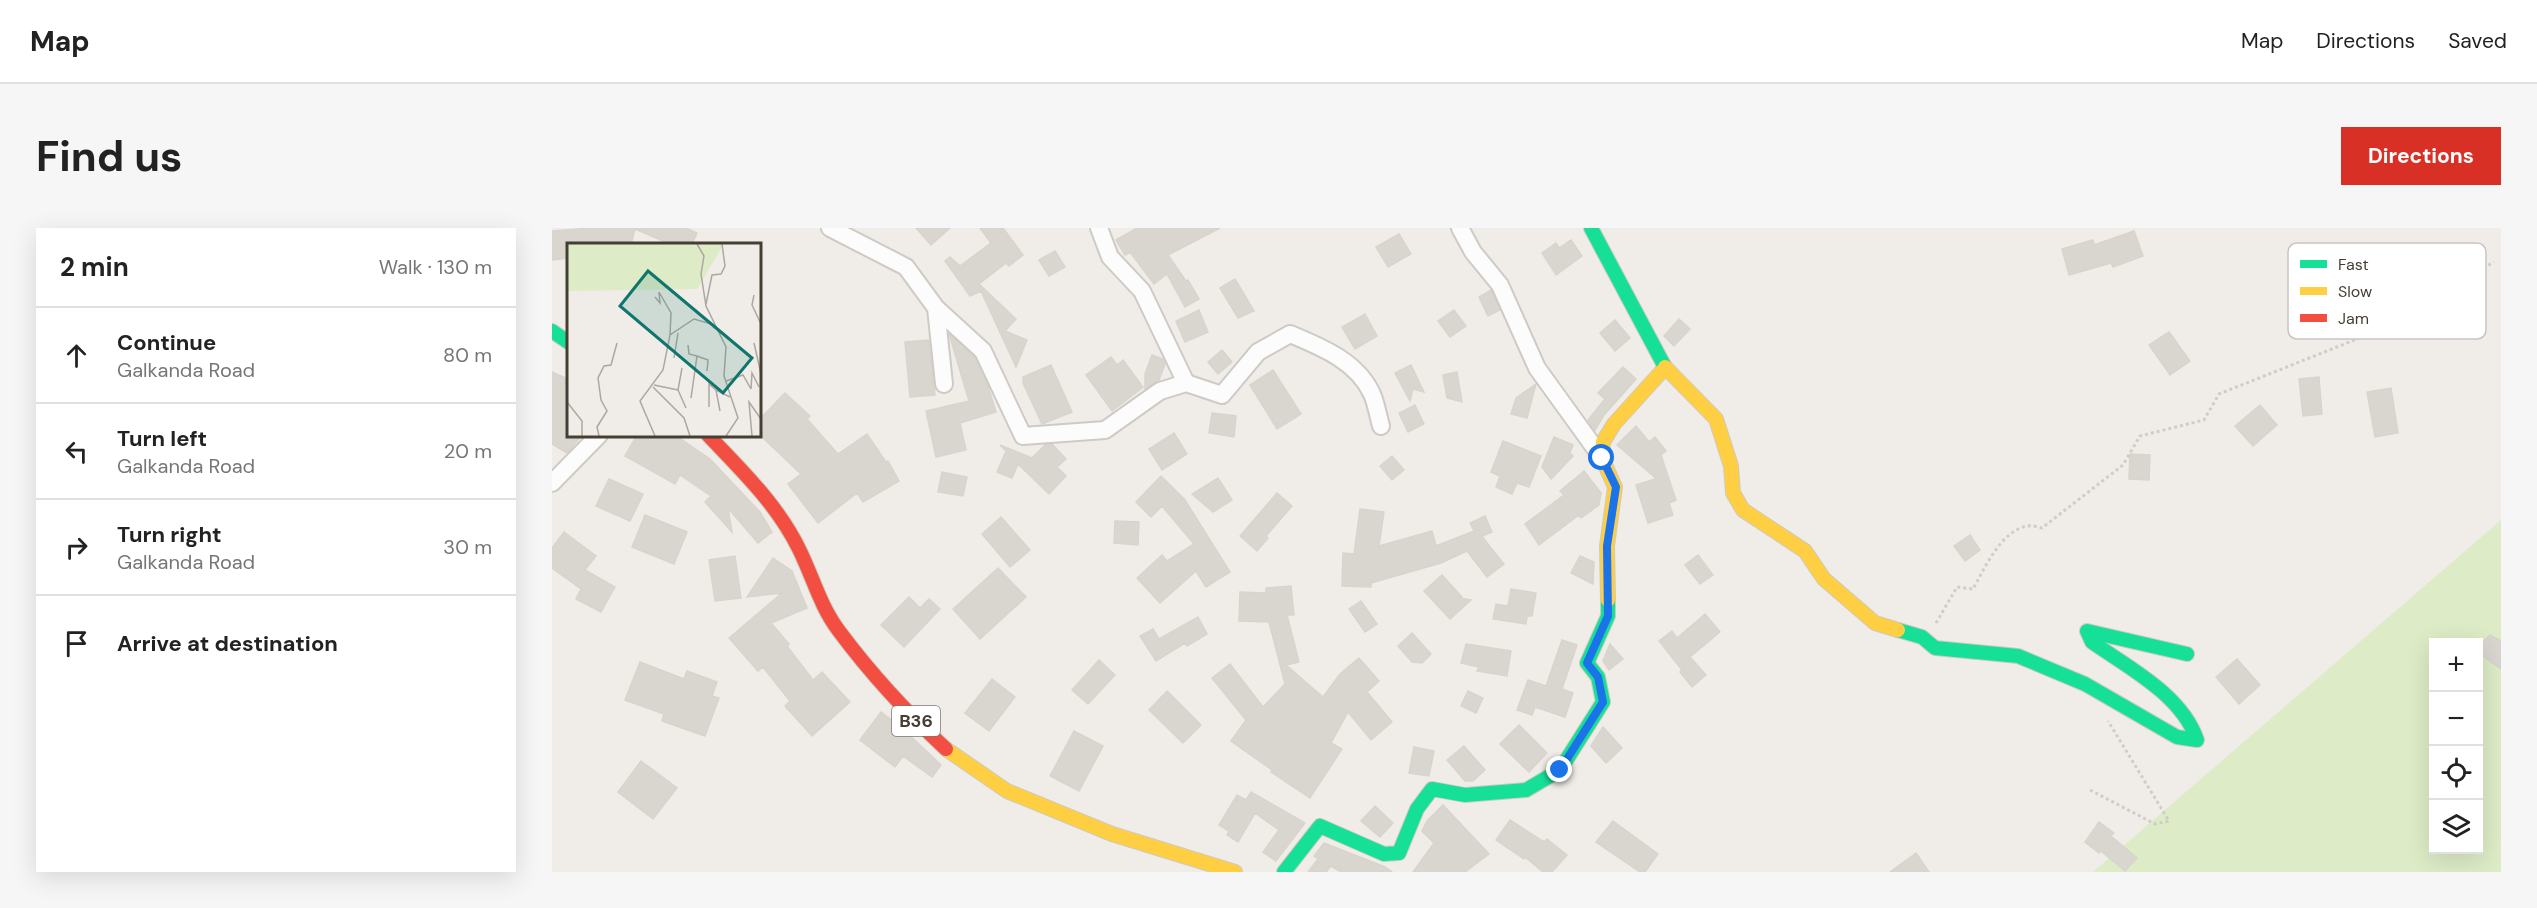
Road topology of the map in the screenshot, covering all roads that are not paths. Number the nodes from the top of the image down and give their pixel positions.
1 (830, 228) edge
2 (1099, 228) edge
3 (1460, 228) edge
4 (1591, 228) edge
5 (936, 308) junction
6 (552, 331) edge
7 (567, 341) edge
8 (1665, 367) junction
9 (1186, 382) junction
10 (944, 384) dead end
11 (1381, 426) dead end
12 (598, 436) edge
13 (709, 436) edge
14 (1602, 458) junction
15 (552, 483) edge
16 (2187, 654) dead end
17 (1235, 872) edge
18 (1284, 872) edge

1 - 5 street
2 - 9 street
3 - 14 street
4 - 8 street
5 - 9 street
5 - 10 street
6 - 7 street
8 - 14 street
8 - 16 street
9 - 11 street
12 - 15 street
13 - 17 street, B36
14 - 18 street

